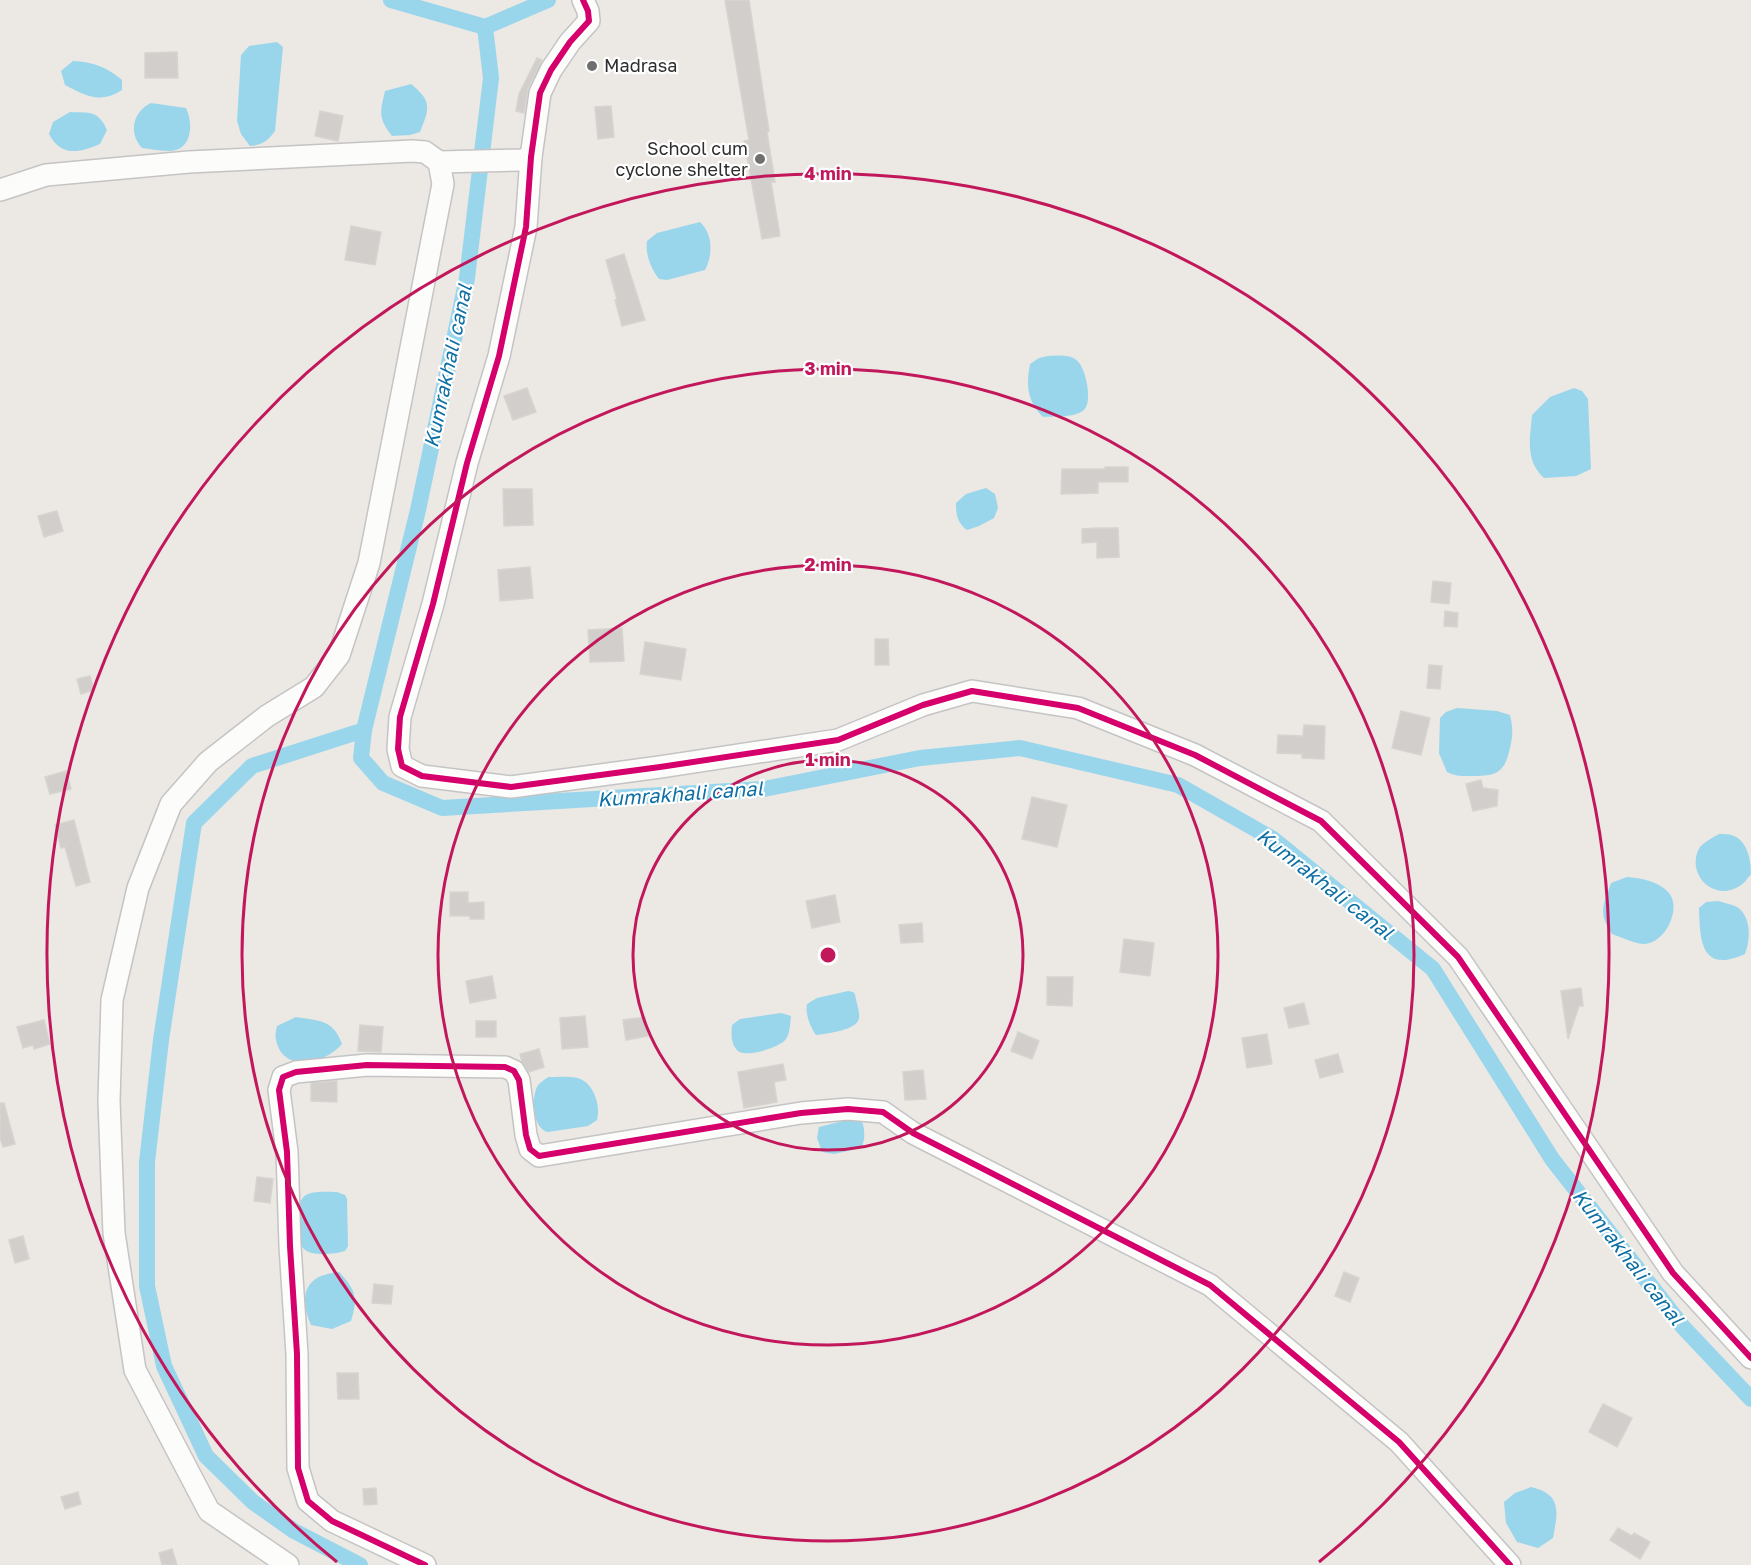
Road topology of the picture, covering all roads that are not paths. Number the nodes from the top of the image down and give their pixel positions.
1 (583, 0) edge
2 (526, 159) junction
3 (447, 162) junction
4 (0, 190) edge
5 (1751, 1358) edge
6 (288, 1565) edge
7 (425, 1565) edge
8 (1510, 1565) edge

1 - 2 street
2 - 3 street
2 - 5 street
3 - 4 street
3 - 6 street
7 - 8 street

